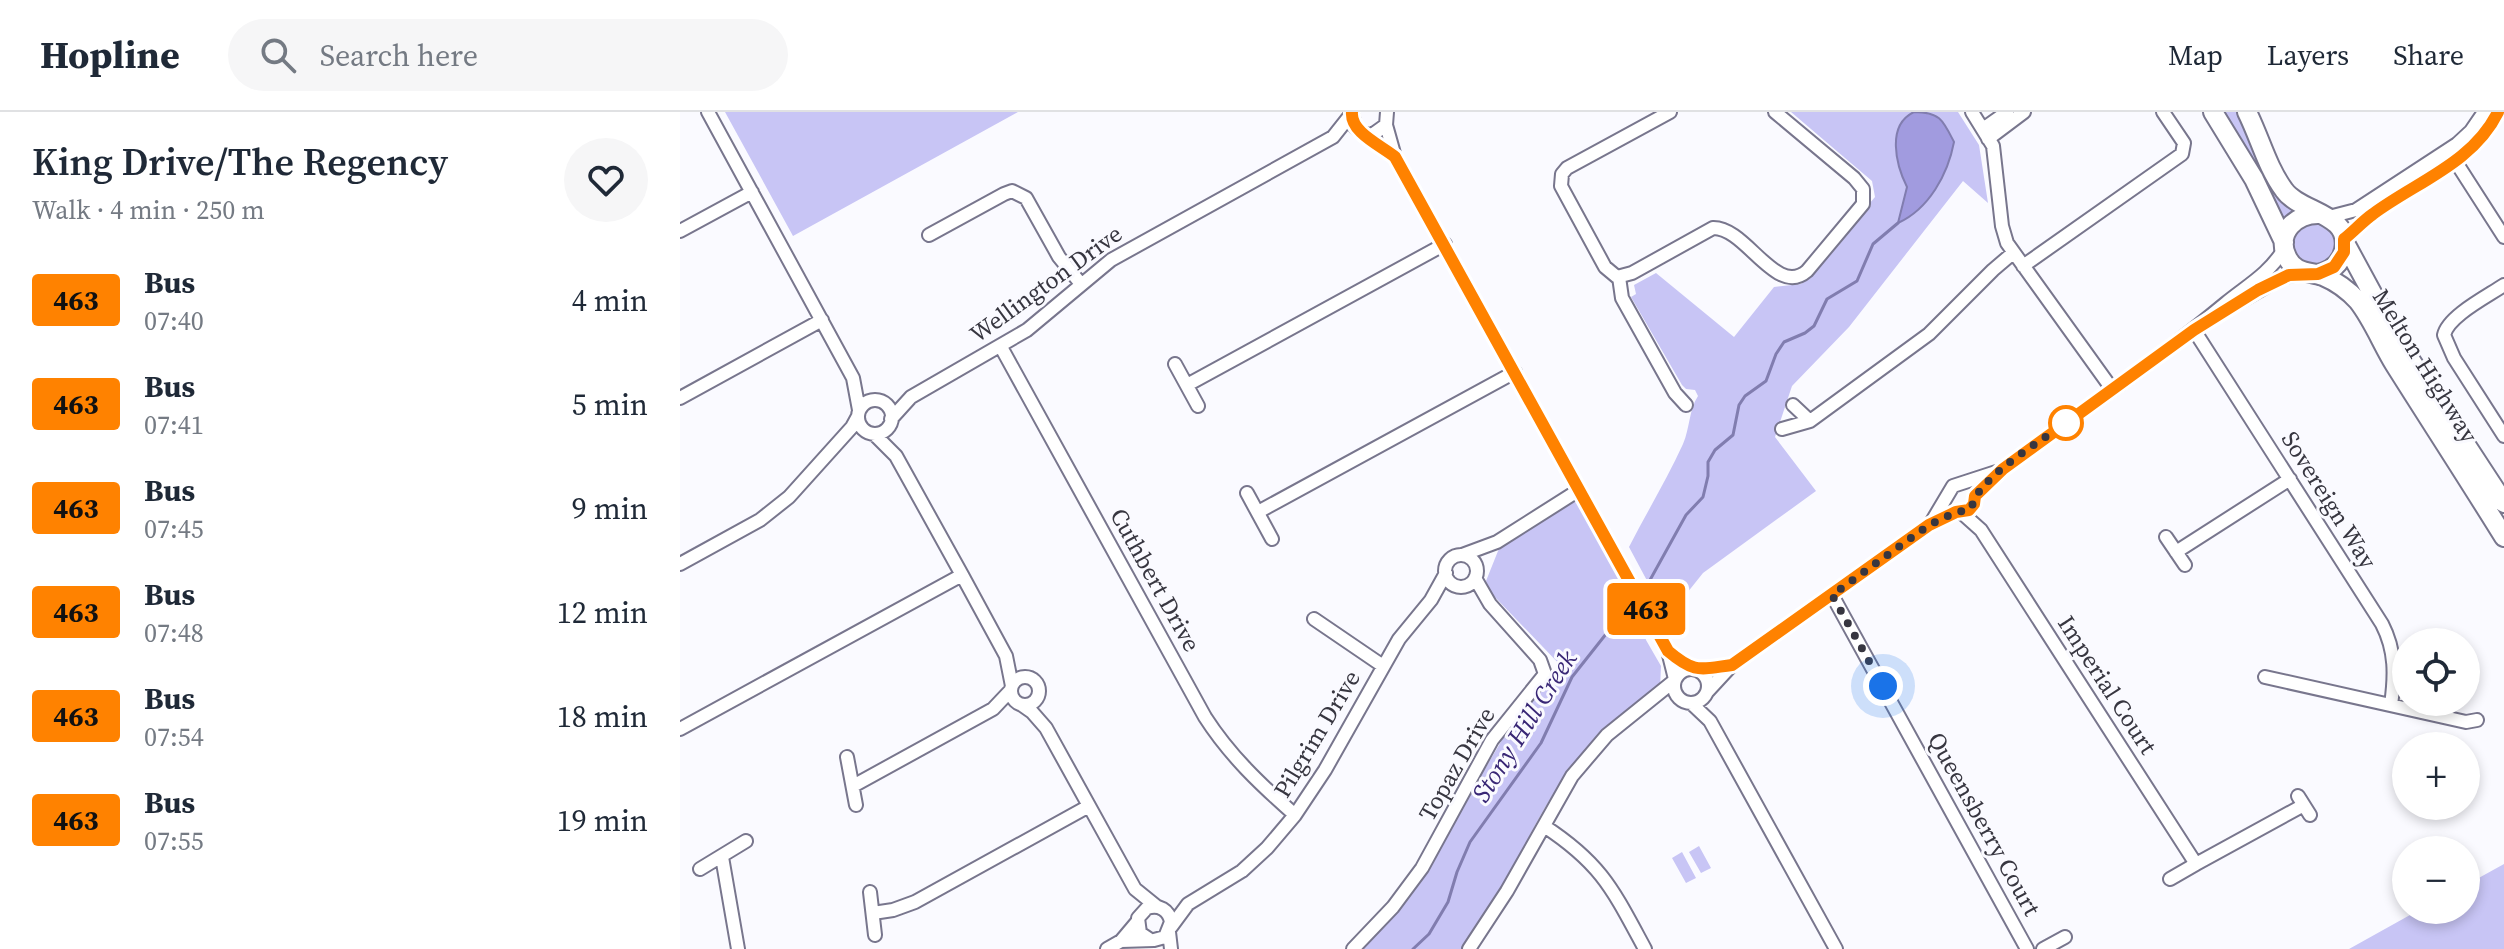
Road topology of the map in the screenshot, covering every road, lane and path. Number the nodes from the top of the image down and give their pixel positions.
1 (708, 112) edge
2 (1670, 112) edge
3 (1775, 112) edge
4 (1972, 112) edge
5 (2007, 112) edge
6 (2024, 112) edge
7 (2163, 112) edge
8 (2213, 112) edge
9 (2247, 112) edge
10 (2484, 112) edge
11 (2498, 112) edge
12 (1352, 113) edge
13 (1389, 117) edge
14 (1365, 134) junction
15 (1986, 134) junction
16 (1333, 137) junction
17 (1395, 157) junction
18 (2452, 158) junction
19 (752, 192) junction
20 (2325, 216) junction
21 (680, 231) edge
22 (929, 235) dead end
23 (2504, 237) edge
24 (2344, 241) junction
25 (1445, 244) junction
26 (2284, 246) junction
27 (2013, 253) junction
28 (2023, 266) junction
29 (2312, 274) junction
30 (1619, 277) junction
31 (1081, 284) junction
32 (2504, 285) edge
33 (2240, 297) junction
34 (822, 320) junction
35 (2194, 330) junction
36 (1001, 347) junction
37 (1175, 364) dead end
38 (1515, 372) junction
39 (853, 378) junction
40 (1187, 385) junction
41 (2112, 389) junction
42 (911, 397) junction
43 (680, 398) edge
44 (881, 401) junction
45 (1686, 405) dead end
46 (1793, 405) dead end
47 (1198, 406) dead end
48 (859, 413) junction
49 (891, 421) junction
50 (1810, 421) junction
51 (1782, 429) dead end
52 (872, 434) junction
53 (2504, 436) edge
54 (841, 439) junction
55 (896, 456) junction
56 (2003, 469) junction
57 (2290, 479) junction
58 (1961, 484) junction
59 (1579, 490) junction
60 (1247, 493) dead end
61 (1946, 496) junction
62 (1974, 500) junction
63 (2504, 503) edge
64 (1258, 512) junction
65 (1959, 512) junction
66 (1929, 525) junction
67 (1981, 530) junction
68 (2166, 537) dead end
69 (2504, 537) edge
70 (1272, 539) dead end
71 (1497, 542) junction
72 (2176, 552) junction
73 (1462, 555) junction
74 (680, 564) edge
75 (2185, 565) dead end
76 (1446, 573) junction
77 (962, 575) junction
78 (1468, 579) junction
79 (1832, 595) junction
80 (1431, 600) junction
81 (1314, 619) dead end
82 (1668, 651) junction
83 (1006, 656) junction
84 (1732, 665) junction
85 (1383, 666) junction
86 (1695, 669) junction
87 (1028, 677) junction
88 (2265, 677) dead end
89 (1674, 680) junction
90 (1011, 688) junction
91 (1707, 692) junction
92 (1038, 696) junction
93 (1688, 703) junction
94 (1019, 704) junction
95 (2391, 705) junction
96 (1644, 707) junction
97 (993, 709) junction
98 (1710, 721) junction
99 (1046, 728) junction
100 (680, 729) edge
101 (2466, 732) edge
102 (847, 757) dead end
103 (853, 786) junction
104 (856, 805) dead end
105 (1089, 806) junction
106 (2303, 806) dead end
107 (1295, 815) junction
108 (1544, 826) junction
109 (746, 841) dead end
110 (722, 857) junction
111 (2196, 864) junction
112 (700, 869) dead end
113 (2170, 879) dead end
114 (1135, 889) junction
115 (870, 892) dead end
116 (1188, 904) junction
117 (1158, 907) junction
118 (873, 913) junction
119 (1138, 920) junction
120 (1170, 930) junction
121 (875, 935) dead end
122 (2065, 937) dead end
123 (1121, 941) junction
124 (1155, 943) edge
125 (738, 949) edge
126 (1107, 949) edge
127 (1171, 949) edge
128 (1353, 949) edge
129 (1469, 949) edge
130 (1645, 949) edge
131 (1836, 949) edge
132 (2027, 949) edge
133 (2043, 949) edge

1 - 19 street
2 - 30 street
3 - 30 street
4 - 15 street
5 - 15 street
6 - 15 street
7 - 28 street
8 - 26 highway, Melton Highway
9 - 20 highway, Melton Highway
10 - 18 street
11 - 18 street
12 - 14 street
12 - 16 street, Wellington Drive
13 - 14 street
13 - 17 street
14 - 16 street, Wellington Drive
14 - 17 street
15 - 27 street
16 - 31 street, Wellington Drive
17 - 25 street
18 - 20 street
18 - 23 street
18 - 24 street
19 - 21 street
19 - 34 street
20 - 24 highway, Melton Highway
20 - 26 highway
22 - 31 street
24 - 29 highway
24 - 63 highway, Melton Highway
25 - 38 street
25 - 40 street
26 - 29 highway, Melton Highway
26 - 33 street
27 - 28 street
27 - 50 street
28 - 41 street
29 - 33 street
29 - 69 highway, Melton Highway
30 - 45 street
31 - 36 street, Wellington Drive
32 - 53 street
33 - 35 street
34 - 39 street
34 - 43 street
35 - 41 street
35 - 57 street, Sovereign Way
36 - 42 street, Wellington Drive
36 - 107 street, Cuthbert Drive
37 - 40 street
38 - 59 street
38 - 64 street
39 - 44 street
39 - 48 street
40 - 47 street
41 - 56 street
42 - 44 street, Wellington Drive
42 - 49 street, Wellington Drive
44 - 48 street
44 - 49 street
46 - 50 street
48 - 52 street
48 - 54 street
49 - 52 street
49 - 55 street
50 - 51 street
52 - 54 street
52 - 55 street
54 - 74 street
55 - 77 street
56 - 58 street
56 - 62 street
57 - 72 street
57 - 95 street, Sovereign Way
58 - 61 street
58 - 62 street
59 - 71 street, Pilgrim Drive
59 - 82 street
60 - 64 street
61 - 65 street
61 - 66 street
62 - 65 street
62 - 67 street, Imperial Court
64 - 70 street
65 - 66 street
65 - 67 street, Imperial Court
66 - 79 street
67 - 111 street, Imperial Court
68 - 72 street
71 - 73 street, Pilgrim Drive
71 - 78 street, Pilgrim Drive
72 - 75 street
73 - 76 street, Pilgrim Drive
73 - 78 street
76 - 78 street
76 - 80 street, Pilgrim Drive
77 - 83 street
77 - 100 street
78 - 80 street, Pilgrim Drive
78 - 128 street, Topaz Drive
79 - 84 street
79 - 132 street, Queensberry Court
80 - 85 street, Pilgrim Drive
81 - 85 street
82 - 86 street
82 - 89 street
83 - 87 street
83 - 90 street
84 - 86 street
84 - 91 street
85 - 107 street, Pilgrim Drive
86 - 89 street
86 - 91 street
87 - 90 street
87 - 92 street
88 - 95 street
89 - 93 street
89 - 96 street
90 - 94 street
90 - 97 street
91 - 93 street
91 - 98 street
92 - 94 street
92 - 99 street
93 - 96 street
93 - 98 street
94 - 97 street
94 - 99 street
95 - 101 street
96 - 108 street
97 - 103 street
98 - 131 street
99 - 105 street
102 - 103 street
103 - 104 street
105 - 114 street
105 - 118 street
106 - 111 street
107 - 116 street, Pilgrim Drive
108 - 129 street
108 - 130 street
109 - 110 street
110 - 112 street
110 - 125 street
111 - 113 street
114 - 117 street
114 - 119 street
115 - 118 street
116 - 117 street, Pilgrim Drive
116 - 120 street, Pilgrim Drive
117 - 119 street
117 - 120 street
118 - 121 street
119 - 123 street
119 - 124 street
120 - 124 street
120 - 127 street
122 - 133 street, Queensberry Court
123 - 124 street
123 - 126 street

